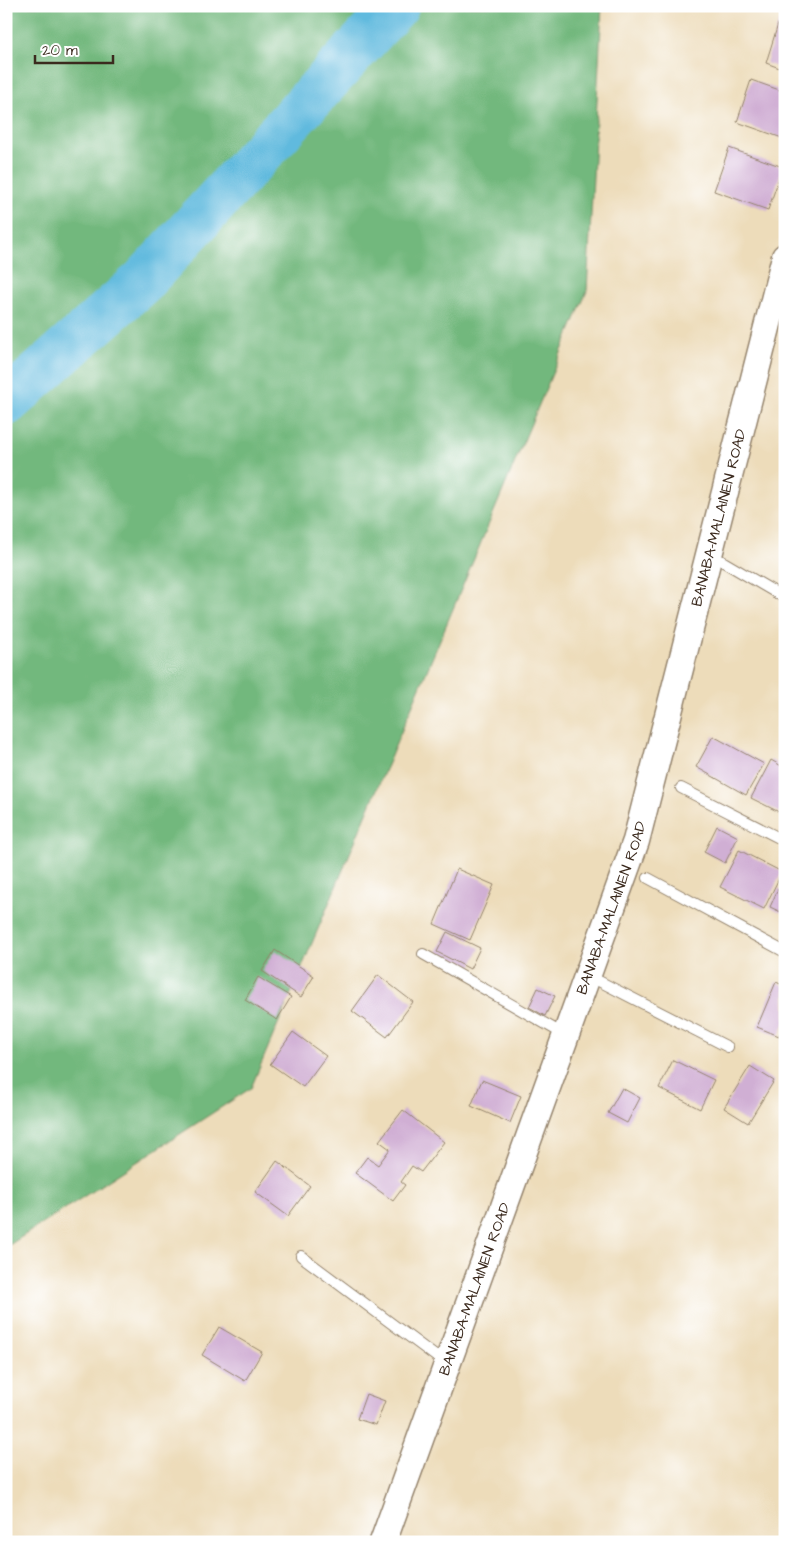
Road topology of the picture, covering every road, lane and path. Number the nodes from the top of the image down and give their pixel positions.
1 (783, 272) edge
2 (709, 554) junction
3 (785, 598) edge
4 (682, 788) dead end
5 (785, 842) edge
6 (637, 872) junction
7 (785, 952) edge
8 (423, 954) dead end
9 (588, 975) junction
10 (566, 1035) junction
11 (728, 1047) dead end
12 (301, 1256) dead end
13 (447, 1364) junction
14 (383, 1542) edge

1 - 2 street, BANABA-MALAINEN ROAD
2 - 3 lane
2 - 6 street, BANABA-MALAINEN ROAD
4 - 5 lane
6 - 7 lane
6 - 9 street, BANABA-MALAINEN ROAD
8 - 10 lane
9 - 10 street, BANABA-MALAINEN ROAD
9 - 11 lane
10 - 13 street, BANABA-MALAINEN ROAD
12 - 13 lane
13 - 14 street, BANABA-MALAINEN ROAD

